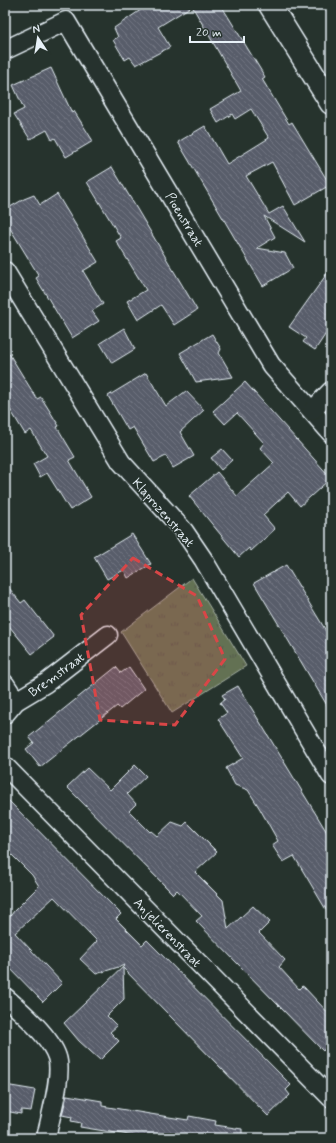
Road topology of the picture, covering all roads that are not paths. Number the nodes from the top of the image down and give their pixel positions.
1 (270, 5) edge
2 (5, 50) edge
3 (331, 103) edge
4 (5, 271) edge
5 (331, 391) edge
6 (312, 411) junction
7 (331, 433) edge
8 (108, 635) dead end
9 (5, 684) edge
10 (11, 708) edge
11 (5, 766) edge
12 (331, 776) edge
13 (5, 997) edge
14 (331, 1098) edge
15 (46, 1138) edge

1 - 3 street
2 - 6 street, Pioenstraat
4 - 12 street, Klaprozenstraat
5 - 6 street
6 - 7 street, Pioenstraat
8 - 10 street, Bremstraat
9 - 10 street
11 - 14 street, Anjelierenstraat
13 - 15 street

